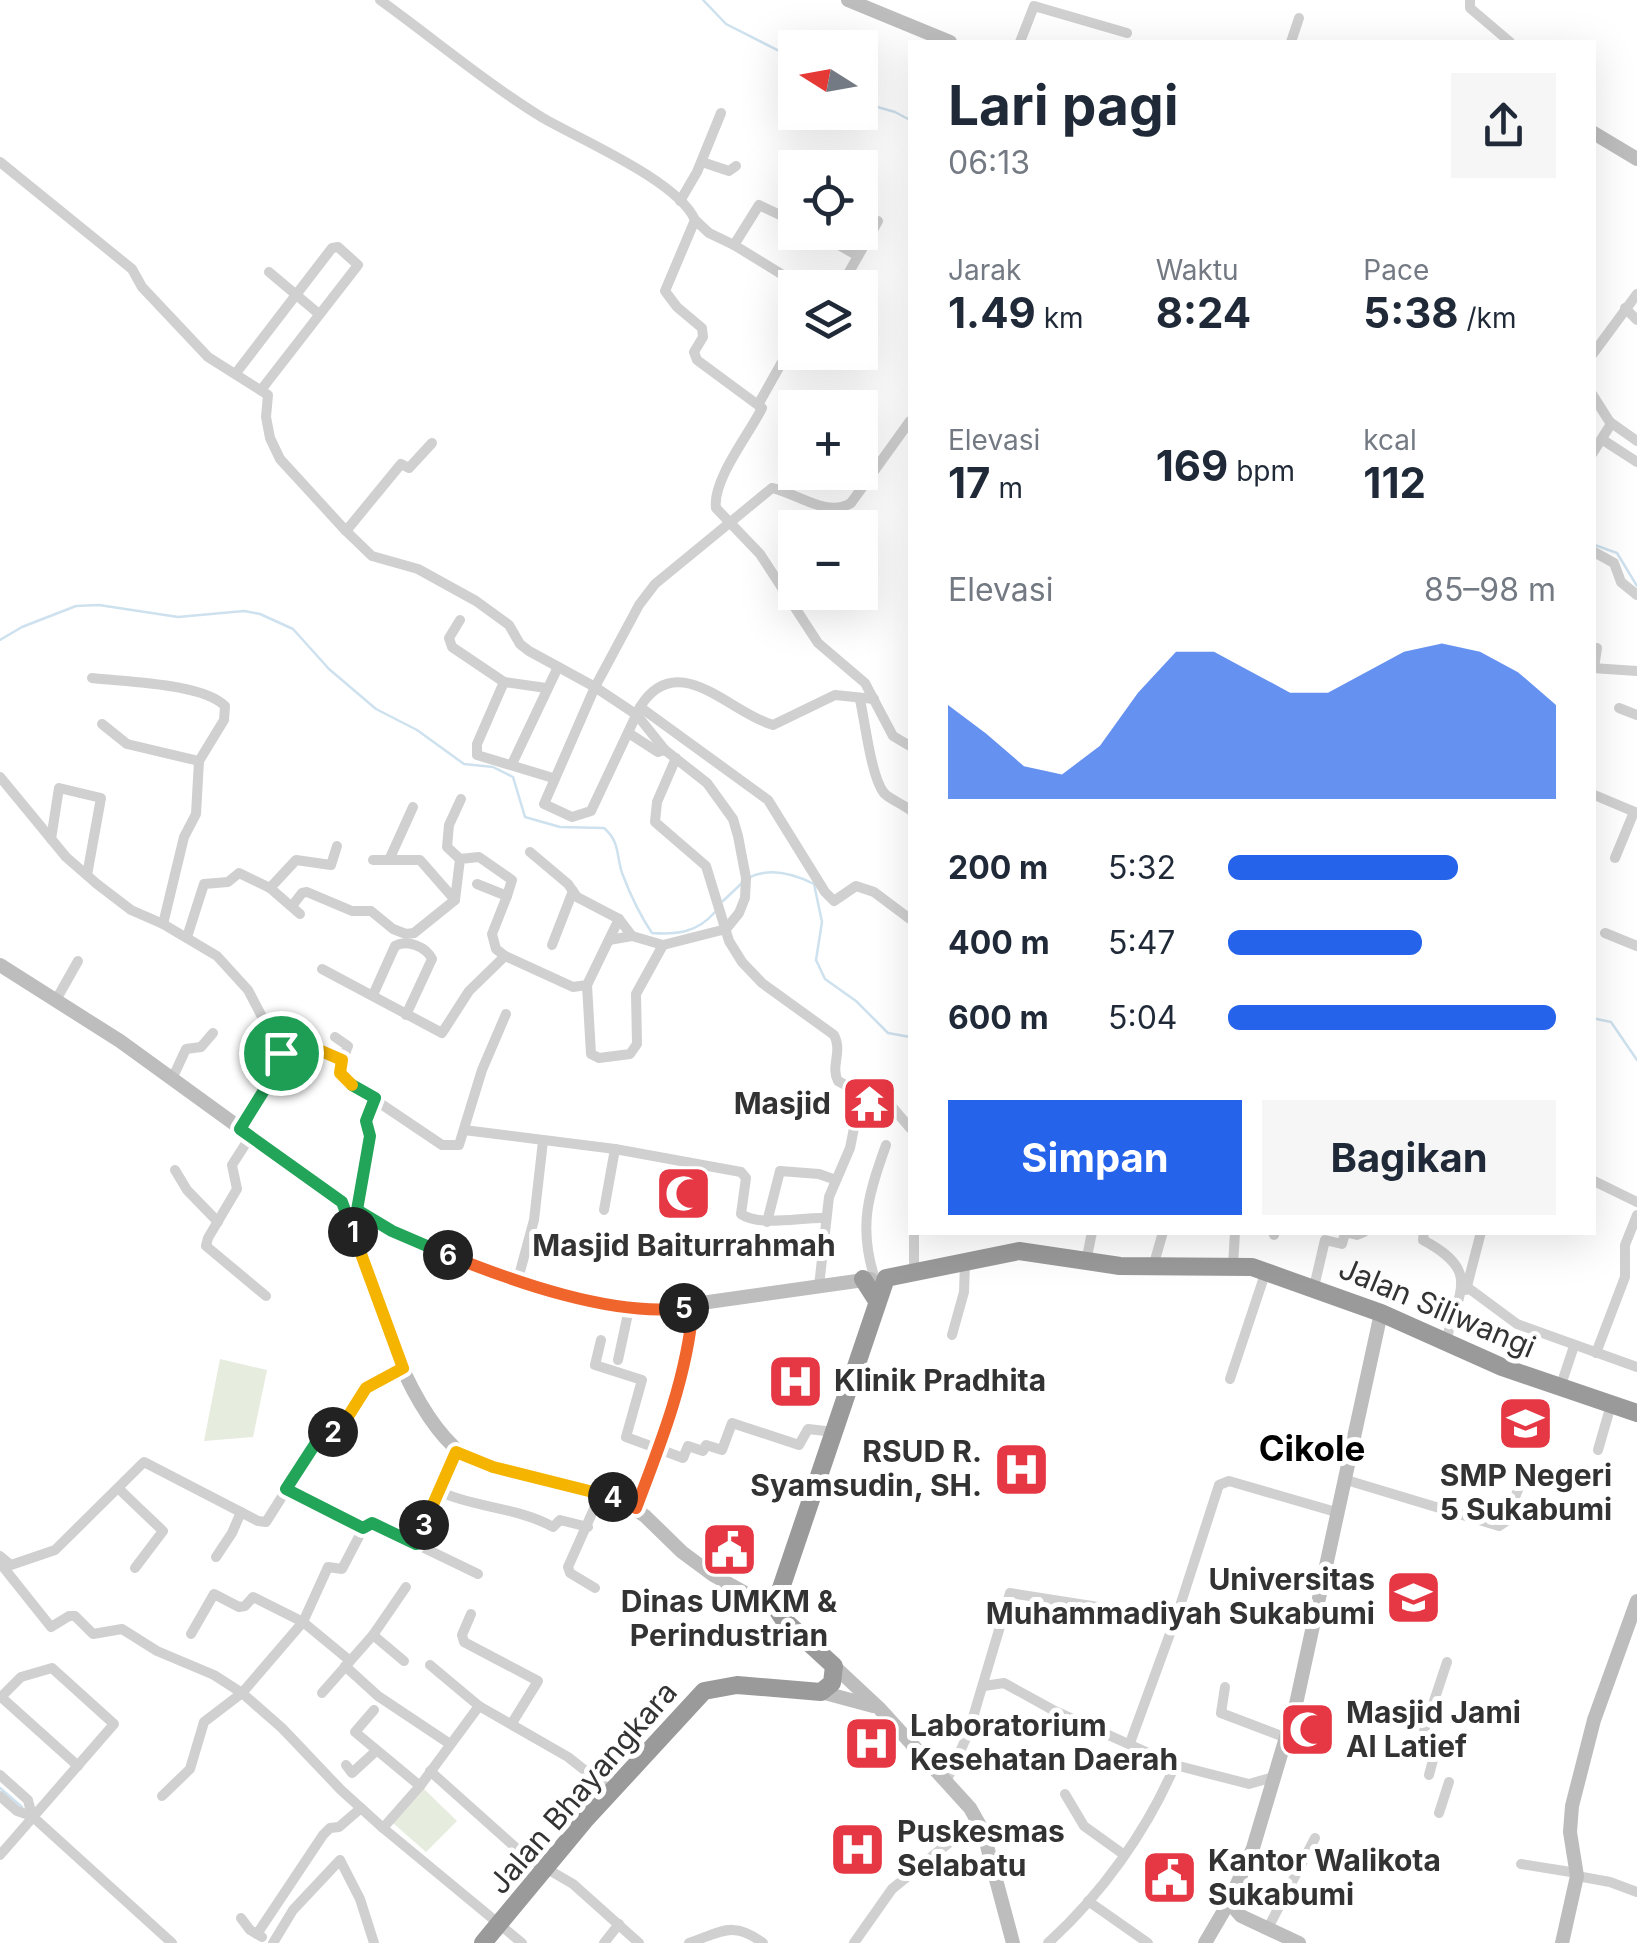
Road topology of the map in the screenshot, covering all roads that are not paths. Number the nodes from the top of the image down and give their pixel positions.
1 (380, 0) edge
2 (848, 0) edge
3 (1470, 0) edge
4 (1298, 18) dead end
5 (1128, 33) dead end
6 (945, 40) edge
7 (1021, 40) edge
8 (1291, 40) edge
9 (1508, 40) edge
10 (721, 113) dead end
11 (1596, 134) edge
12 (1637, 159) edge
13 (0, 162) edge
14 (702, 162) junction
15 (736, 166) dead end
16 (680, 201) junction
17 (778, 214) edge
18 (695, 220) junction
19 (734, 245) junction
20 (848, 250) edge
21 (861, 250) edge
22 (858, 256) junction
23 (850, 270) edge
24 (269, 272) dead end
25 (778, 272) edge
26 (1637, 294) edge
27 (297, 296) junction
28 (1625, 308) junction
29 (320, 314) junction
30 (1637, 320) edge
31 (1596, 348) edge
32 (778, 369) edge
33 (236, 374) junction
34 (261, 390) junction
35 (1596, 400) edge
36 (759, 403) junction
37 (1610, 422) junction
38 (908, 424) edge
39 (1603, 440) junction
40 (1637, 441) edge
41 (432, 443) dead end
42 (1596, 449) edge
43 (1637, 462) edge
44 (730, 524) junction
45 (346, 531) junction
46 (1596, 555) edge
47 (1637, 596) edge
48 (460, 620) dead end
49 (1597, 648) dead end
50 (1596, 653) edge
51 (558, 668) junction
52 (1596, 668) edge
53 (1637, 671) edge
54 (92, 678) dead end
55 (504, 682) junction
56 (595, 687) junction
57 (546, 688) junction
58 (874, 698) junction
59 (860, 700) junction
60 (1619, 708) dead end
61 (638, 711) junction
62 (1637, 715) edge
63 (102, 724) dead end
64 (630, 734) junction
65 (908, 745) edge
66 (665, 750) junction
67 (676, 758) junction
68 (199, 761) junction
69 (512, 764) junction
70 (0, 777) edge
71 (553, 778) junction
72 (1596, 796) edge
73 (460, 799) dead end
74 (413, 806) dead end
75 (908, 808) edge
76 (1635, 812) edge
77 (51, 839) junction
78 (338, 846) dead end
79 (530, 852) dead end
80 (1615, 858) dead end
81 (460, 859) junction
82 (374, 860) dead end
83 (389, 860) junction
84 (87, 875) junction
85 (477, 884) dead end
86 (270, 888) junction
87 (573, 891) junction
88 (507, 896) junction
89 (455, 900) junction
90 (908, 918) edge
91 (619, 919) junction
92 (164, 924) junction
93 (726, 929) junction
94 (1605, 934) dead end
95 (632, 936) junction
96 (187, 937) junction
97 (608, 940) junction
98 (552, 945) dead end
99 (663, 946) junction
100 (1637, 946) edge
101 (506, 956) junction
102 (78, 960) dead end
103 (0, 966) edge
104 (322, 970) dead end
105 (587, 986) junction
106 (573, 987) junction
107 (372, 995) junction
108 (56, 1000) junction
109 (506, 1014) dead end
110 (406, 1015) junction
111 (587, 1018) junction
112 (213, 1034) dead end
113 (335, 1038) dead end
114 (281, 1053) junction
115 (342, 1060) junction
116 (172, 1079) junction
117 (862, 1088) junction
118 (375, 1098) junction
119 (908, 1125) edge
120 (464, 1130) junction
121 (245, 1133) junction
122 (544, 1141) junction
123 (886, 1145) dead end
124 (616, 1149) junction
125 (175, 1170) dead end
126 (836, 1180) junction
127 (1596, 1182) edge
128 (342, 1202) junction
129 (1637, 1202) edge
130 (357, 1210) junction
131 (604, 1210) dead end
132 (1637, 1215) edge
133 (826, 1218) junction
134 (374, 1220) junction
135 (218, 1222) junction
136 (767, 1222) junction
137 (914, 1235) edge
138 (1091, 1235) edge
139 (1160, 1235) edge
140 (1236, 1235) edge
141 (1344, 1235) edge
142 (1480, 1235) edge
143 (1423, 1236) edge
144 (356, 1240) junction
145 (1086, 1262) junction
146 (964, 1264) junction
147 (1233, 1266) junction
148 (1152, 1268) junction
149 (1266, 1271) junction
150 (914, 1272) junction
151 (1625, 1277) junction
152 (875, 1279) junction
153 (518, 1280) junction
154 (1637, 1284) edge
155 (820, 1286) junction
156 (1314, 1287) junction
157 (1467, 1287) junction
158 (266, 1296) dead end
159 (693, 1307) junction
160 (629, 1309) junction
161 (1381, 1313) junction
162 (952, 1335) dead end
163 (601, 1340) dead end
164 (1449, 1341) junction
165 (1574, 1346) junction
166 (1596, 1353) junction
167 (618, 1360) dead end
168 (1637, 1367) edge
169 (403, 1368) junction
170 (1230, 1378) dead end
171 (1560, 1388) junction
172 (1611, 1405) junction
173 (1637, 1413) edge
174 (834, 1432) junction
175 (657, 1448) junction
176 (1598, 1450) dead end
177 (456, 1452) junction
178 (1343, 1479) junction
179 (1565, 1482) dead end
180 (119, 1489) junction
181 (286, 1489) junction
182 (438, 1491) junction
183 (602, 1493) junction
184 (636, 1508) junction
185 (240, 1512) junction
186 (1336, 1512) junction
187 (588, 1526) junction
188 (363, 1528) junction
189 (418, 1544) junction
190 (0, 1556) edge
191 (216, 1556) dead end
192 (0, 1564) edge
193 (134, 1568) dead end
194 (478, 1574) dead end
195 (406, 1587) dead end
196 (595, 1588) dead end
197 (1637, 1601) edge
198 (778, 1611) junction
199 (471, 1614) dead end
200 (302, 1622) junction
201 (1172, 1627) junction
202 (1632, 1628) edge
203 (191, 1634) dead end
204 (373, 1635) junction
205 (404, 1661) dead end
206 (1447, 1662) dead end
207 (347, 1663) junction
208 (430, 1665) dead end
209 (834, 1666) junction
210 (984, 1686) junction
211 (1225, 1687) dead end
212 (821, 1692) junction
213 (322, 1693) dead end
214 (242, 1694) junction
215 (0, 1697) edge
216 (479, 1706) junction
217 (879, 1708) junction
218 (374, 1710) dead end
219 (512, 1723) junction
220 (1284, 1737) junction
221 (1130, 1743) junction
222 (450, 1744) junction
223 (376, 1752) junction
224 (78, 1766) junction
225 (1175, 1766) junction
226 (430, 1771) junction
227 (352, 1773) dead end
228 (1430, 1775) dead end
229 (0, 1776) edge
230 (1274, 1776) junction
231 (946, 1782) junction
232 (1450, 1782) dead end
233 (1249, 1784) junction
234 (420, 1786) junction
235 (611, 1791) junction
236 (1066, 1794) dead end
237 (0, 1796) edge
238 (162, 1796) dead end
239 (1267, 1803) junction
240 (362, 1808) junction
241 (1439, 1813) dead end
242 (32, 1816) junction
243 (977, 1820) junction
244 (382, 1828) junction
245 (1315, 1838) dead end
246 (1124, 1854) junction
247 (0, 1855) edge
248 (1521, 1864) dead end
249 (545, 1868) junction
250 (1577, 1875) junction
251 (1637, 1892) edge
252 (1088, 1901) junction
253 (1226, 1908) junction
254 (241, 1918) dead end
255 (619, 1924) junction
256 (498, 1926) junction
257 (1268, 1928) junction
258 (257, 1934) junction
259 (172, 1943) edge
260 (272, 1943) edge
261 (374, 1943) edge
262 (483, 1943) edge
263 (522, 1943) edge
264 (604, 1943) edge
265 (639, 1943) edge
266 (689, 1943) edge
267 (763, 1943) edge
268 (854, 1943) edge
269 (1014, 1943) edge
270 (1048, 1943) edge
271 (1148, 1943) edge
272 (1205, 1943) edge
273 (1299, 1943) edge
274 (1562, 1943) edge

1 - 16 street
2 - 6 street
3 - 9 street
4 - 8 street
5 - 7 street
10 - 14 street
11 - 12 street
13 - 33 street
14 - 15 street
14 - 16 street
16 - 18 street
17 - 19 street
18 - 19 street
18 - 36 street
19 - 25 street
20 - 22 street
21 - 22 street
22 - 23 street
24 - 27 street
26 - 28 street
27 - 29 street
27 - 29 street
27 - 33 street
28 - 30 street
28 - 31 street
29 - 34 street
32 - 36 street
33 - 34 street
34 - 45 street
35 - 37 street
36 - 44 street
37 - 39 street
37 - 40 street
38 - 44 street
39 - 42 street
39 - 43 street
41 - 45 street
44 - 56 street
44 - 58 street
45 - 51 street
46 - 47 street
48 - 55 street
49 - 50 street
51 - 56 street
51 - 57 street
52 - 53 street
54 - 68 street
55 - 57 street
55 - 69 street
56 - 61 street
56 - 71 street
57 - 69 street
58 - 59 street
58 - 65 street
59 - 61 street
59 - 75 street
60 - 62 street
61 - 64 street
61 - 66 street
61 - 90 street
63 - 68 street
64 - 66 street
64 - 71 street
66 - 67 street
67 - 93 street
67 - 93 street
68 - 92 street
69 - 71 street
70 - 77 street
72 - 76 street
73 - 81 street
74 - 83 street
76 - 80 street
77 - 84 street
77 - 84 street
78 - 86 street
79 - 87 street
81 - 88 street
81 - 89 street
82 - 83 street
83 - 89 street
84 - 92 street
85 - 88 street
86 - 89 street
86 - 96 street
87 - 91 street
87 - 98 street
88 - 101 street
91 - 95 street
91 - 97 street
92 - 96 street
93 - 99 street
93 - 117 street
94 - 100 street
95 - 97 street
95 - 99 street
96 - 114 street
97 - 105 street
99 - 111 street
101 - 106 street
101 - 110 street
102 - 108 street
103 - 108 street, Jalan Siliwangi
104 - 107 street
105 - 106 street
105 - 111 street
106 - 111 street
107 - 110 street
107 - 110 street
108 - 116 street, Jalan Siliwangi
109 - 120 street
112 - 116 street
113 - 115 street
114 - 115 street
114 - 121 street
115 - 118 street
116 - 121 street, Jalan Siliwangi
117 - 119 street
117 - 126 street
118 - 120 street
118 - 130 street
120 - 122 street
121 - 128 street, Jalan Siliwangi
121 - 135 street
122 - 124 street
122 - 153 street
123 - 152 street
124 - 131 street
124 - 136 street
125 - 135 street
126 - 133 street
126 - 136 street
127 - 129 street
128 - 130 street, Jalan Siliwangi
128 - 144 street
130 - 134 street, Jalan Siliwangi
132 - 151 street
133 - 136 street
133 - 155 street
134 - 144 street
134 - 153 street, Jalan Siliwangi
135 - 158 street
137 - 150 street
138 - 145 street
139 - 148 street
140 - 147 street
141 - 156 street
142 - 157 street
143 - 164 street
144 - 169 street
145 - 146 highway, Jalan Siliwangi
145 - 148 highway, Jalan Siliwangi
146 - 150 highway, Jalan Siliwangi
146 - 162 street
147 - 148 highway, Jalan Siliwangi
147 - 149 highway, Jalan Siliwangi
149 - 156 highway, Jalan Siliwangi
149 - 170 street
150 - 152 highway, Jalan Siliwangi
151 - 154 street
151 - 166 street
152 - 155 street, Jalan Siliwangi
152 - 174 highway
153 - 160 street, Jalan Siliwangi
155 - 159 street, Jalan Siliwangi
156 - 161 highway, Jalan Siliwangi
157 - 164 street
157 - 165 street
159 - 160 street, Jalan Siliwangi
159 - 175 street
160 - 167 street
161 - 164 highway, Jalan Siliwangi
161 - 178 street
163 - 175 street
164 - 171 highway, Jalan Siliwangi
165 - 166 street
165 - 171 street
166 - 168 street
169 - 177 street
169 - 181 street
171 - 172 highway, Jalan Siliwangi
172 - 173 highway, Jalan Siliwangi
172 - 176 street
174 - 175 street
174 - 198 highway
175 - 184 street
177 - 182 street
177 - 183 street
178 - 179 street
178 - 186 street
180 - 185 street
180 - 190 street
180 - 193 street
181 - 185 street
181 - 188 street
182 - 187 street
182 - 189 street
183 - 184 street
183 - 187 street
184 - 198 street
185 - 191 street
186 - 201 street
186 - 220 street
187 - 196 street
188 - 189 street
188 - 200 street
189 - 194 street
192 - 214 street
195 - 204 street
197 - 202 street
198 - 209 highway
199 - 219 street
200 - 203 street
200 - 207 street
200 - 214 street
201 - 210 street
201 - 221 street
202 - 250 street
204 - 205 street
204 - 207 street
206 - 228 street
207 - 213 street
207 - 222 street
208 - 216 street
209 - 212 highway
209 - 217 street
210 - 221 street
210 - 231 street
211 - 220 street
212 - 217 street
212 - 235 highway, Jalan Bhayangkara
214 - 238 street
214 - 240 street
215 - 224 street
215 - 224 street
216 - 219 street
216 - 222 street
217 - 231 street
218 - 223 street
219 - 235 street
220 - 230 street
221 - 225 street
222 - 226 street
223 - 227 street
223 - 234 street
224 - 242 street
225 - 233 street
225 - 246 street
226 - 234 street
226 - 249 street
229 - 242 street
230 - 233 street
230 - 239 street
231 - 243 street
232 - 241 street
233 - 239 street
234 - 244 street
235 - 249 highway, Jalan Bhayangkara
236 - 246 street
237 - 242 street
239 - 253 street
240 - 244 street
240 - 258 street
242 - 247 street
242 - 259 street
243 - 268 street
243 - 269 street
244 - 256 street
245 - 257 street
246 - 252 street
248 - 250 street
249 - 255 street
249 - 256 highway, Jalan Bhayangkara
250 - 251 street
250 - 274 street
252 - 270 street
252 - 271 street
253 - 257 street
253 - 272 street
254 - 258 street
255 - 264 street
255 - 265 street
256 - 262 highway, Jalan Bhayangkara
256 - 263 street
257 - 273 street
258 - 260 street
260 - 261 street
266 - 267 street

